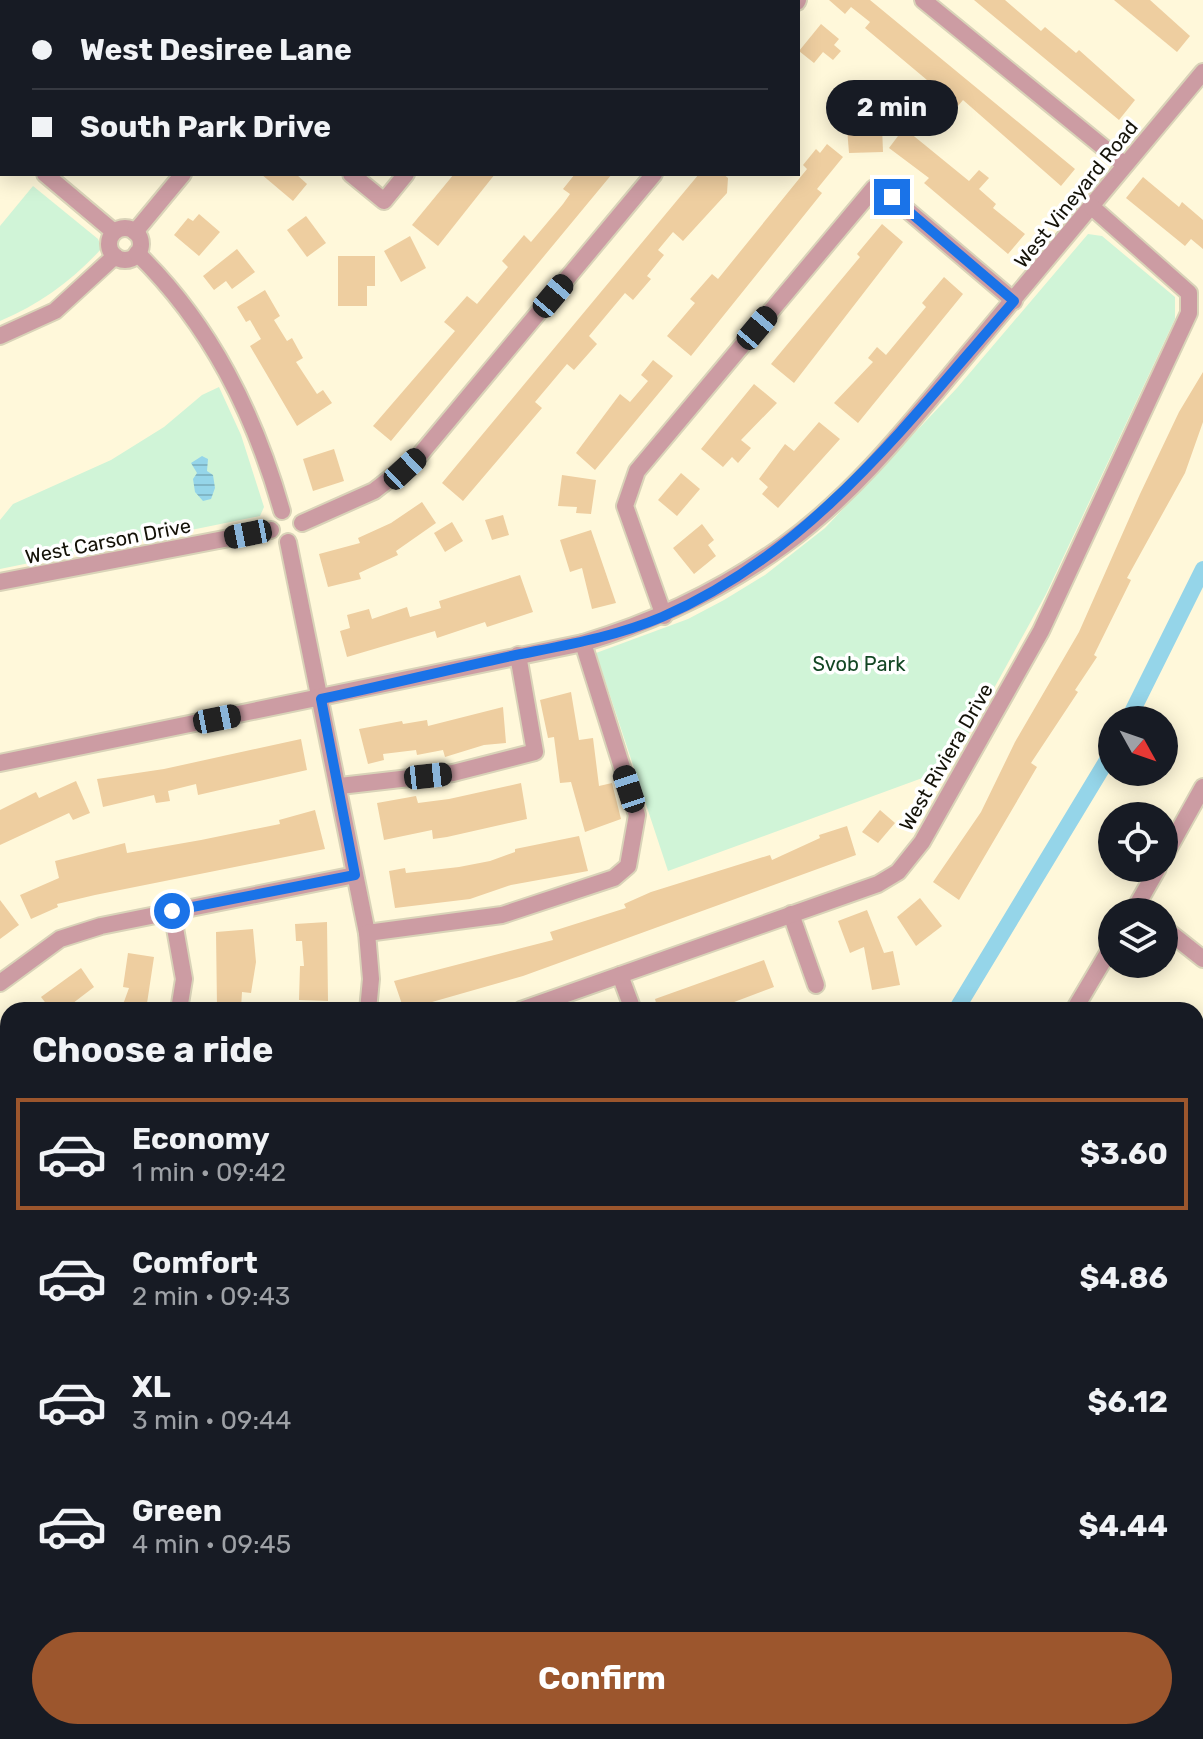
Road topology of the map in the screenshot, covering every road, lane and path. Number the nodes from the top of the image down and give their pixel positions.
1 (923, 0) edge
2 (1203, 72) edge
3 (1125, 165) junction
4 (47, 176) edge
5 (181, 176) edge
6 (353, 176) edge
7 (404, 176) edge
8 (652, 176) edge
9 (1092, 207) junction
10 (114, 232) junction
11 (135, 232) junction
12 (137, 253) junction
13 (115, 256) junction
14 (1014, 301) junction
15 (0, 336) edge
16 (282, 511) junction
17 (302, 523) junction
18 (271, 530) junction
19 (288, 542) junction
20 (0, 582) edge
21 (664, 616) junction
22 (583, 643) junction
23 (518, 655) junction
24 (321, 699) junction
25 (0, 763) edge
26 (340, 786) junction
27 (1201, 797) edge
28 (1178, 834) edge
29 (355, 875) junction
30 (172, 911) junction
31 (791, 914) junction
32 (367, 933) junction
33 (1178, 939) edge
34 (1203, 959) edge
35 (1098, 970) edge
36 (620, 975) junction
37 (0, 983) edge
38 (816, 985) dead end
39 (180, 1002) edge
40 (369, 1002) edge
41 (544, 1002) edge
42 (630, 1002) edge
43 (1079, 1002) edge

1 - 3 street
2 - 3 street, West Vineyard Road
3 - 9 street, West Vineyard Road
4 - 10 street
5 - 11 street
6 - 7 street
8 - 17 street
9 - 14 street, West Vineyard Road
9 - 31 street, West Riviera Drive
10 - 11 street
10 - 13 street
11 - 12 street
12 - 13 street
12 - 16 street
13 - 15 street
14 - 21 street, West Vineyard Road
14 - 21 street
16 - 17 street
16 - 18 street
17 - 19 street
18 - 19 street
18 - 20 street, West Carson Drive
19 - 24 street
21 - 22 street, West Vineyard Road
22 - 23 street, West Vineyard Road
22 - 32 street
23 - 24 street, West Vineyard Road
23 - 26 street
24 - 25 street, West Vineyard Road
24 - 26 street
26 - 29 street
27 - 28 street
29 - 30 street
29 - 32 street
30 - 37 street
30 - 39 street
31 - 36 street, West Riviera Drive
31 - 38 street
32 - 40 street
33 - 34 street
35 - 43 street
36 - 41 street, West Riviera Drive
36 - 42 street

